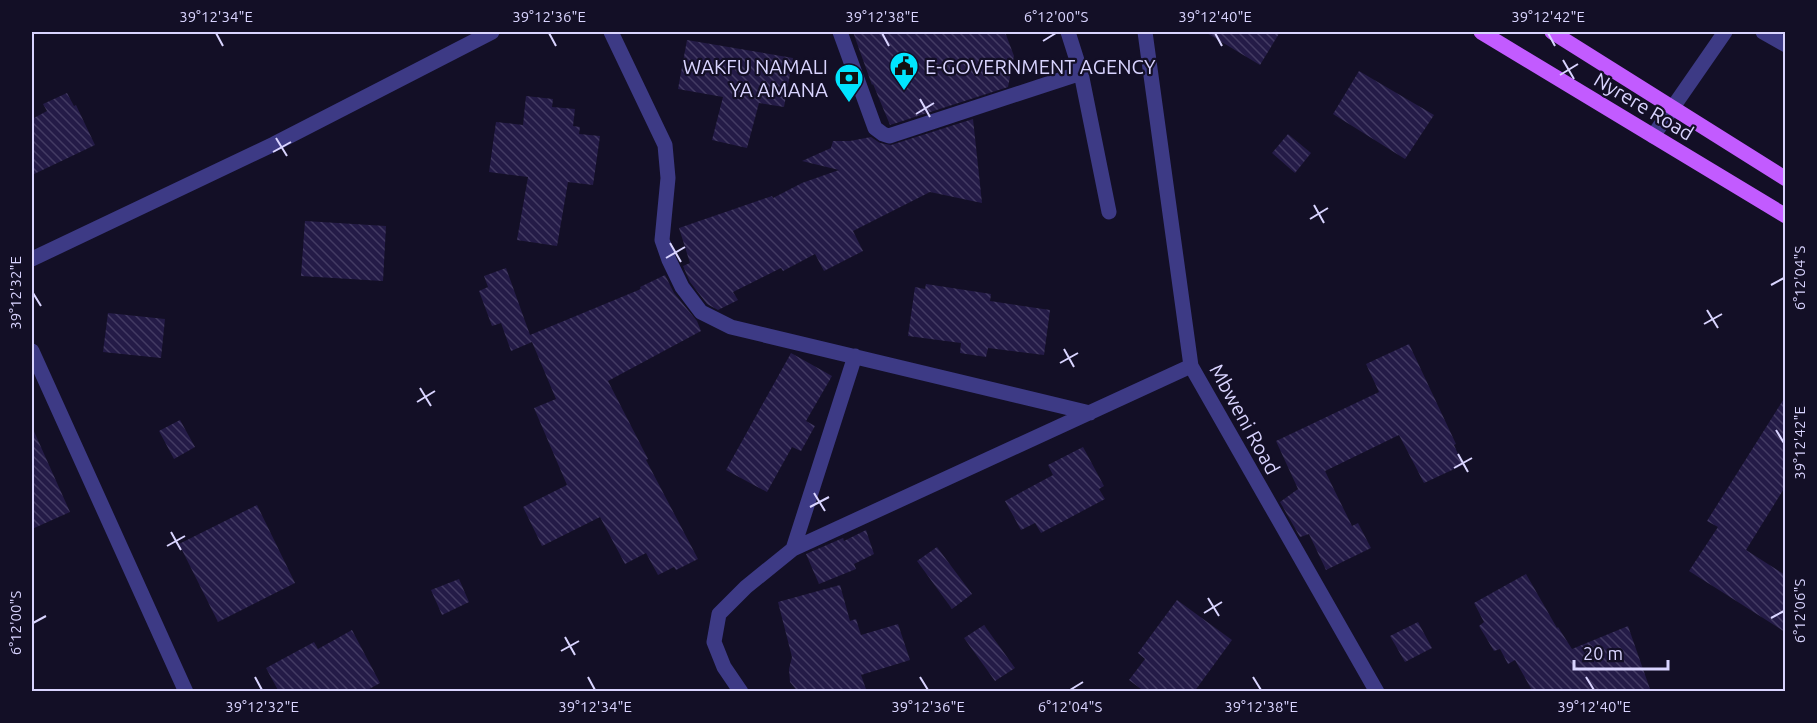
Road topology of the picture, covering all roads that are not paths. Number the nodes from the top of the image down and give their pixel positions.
1 (492, 32) edge
2 (611, 32) edge
3 (840, 32) edge
4 (1068, 32) edge
5 (1145, 32) edge
6 (1481, 32) edge
7 (1552, 32) edge
8 (1725, 32) edge
9 (1763, 32) edge
10 (1785, 45) edge
11 (1081, 73) junction
12 (1673, 108) junction
13 (1653, 136) junction
14 (1785, 178) edge
15 (1109, 212) dead end
16 (1785, 216) edge
17 (32, 260) edge
18 (32, 351) edge
19 (855, 357) junction
20 (1191, 366) junction
21 (1090, 413) junction
22 (793, 549) junction
23 (186, 692) edge
24 (741, 692) edge
25 (1377, 692) edge

1 - 17 street
2 - 19 street
3 - 11 street
4 - 11 street
5 - 20 street, Mbweni Road
6 - 13 main road, Nyrere Road
7 - 12 main road, Nyrere Road
8 - 12 street
9 - 10 street
11 - 15 street
12 - 13 street
12 - 14 main road, Nyrere Road
13 - 16 main road, Nyrere Road
18 - 23 street
19 - 21 street
19 - 22 street
20 - 21 street
20 - 25 street, Mbweni Road
21 - 22 street
22 - 24 street

